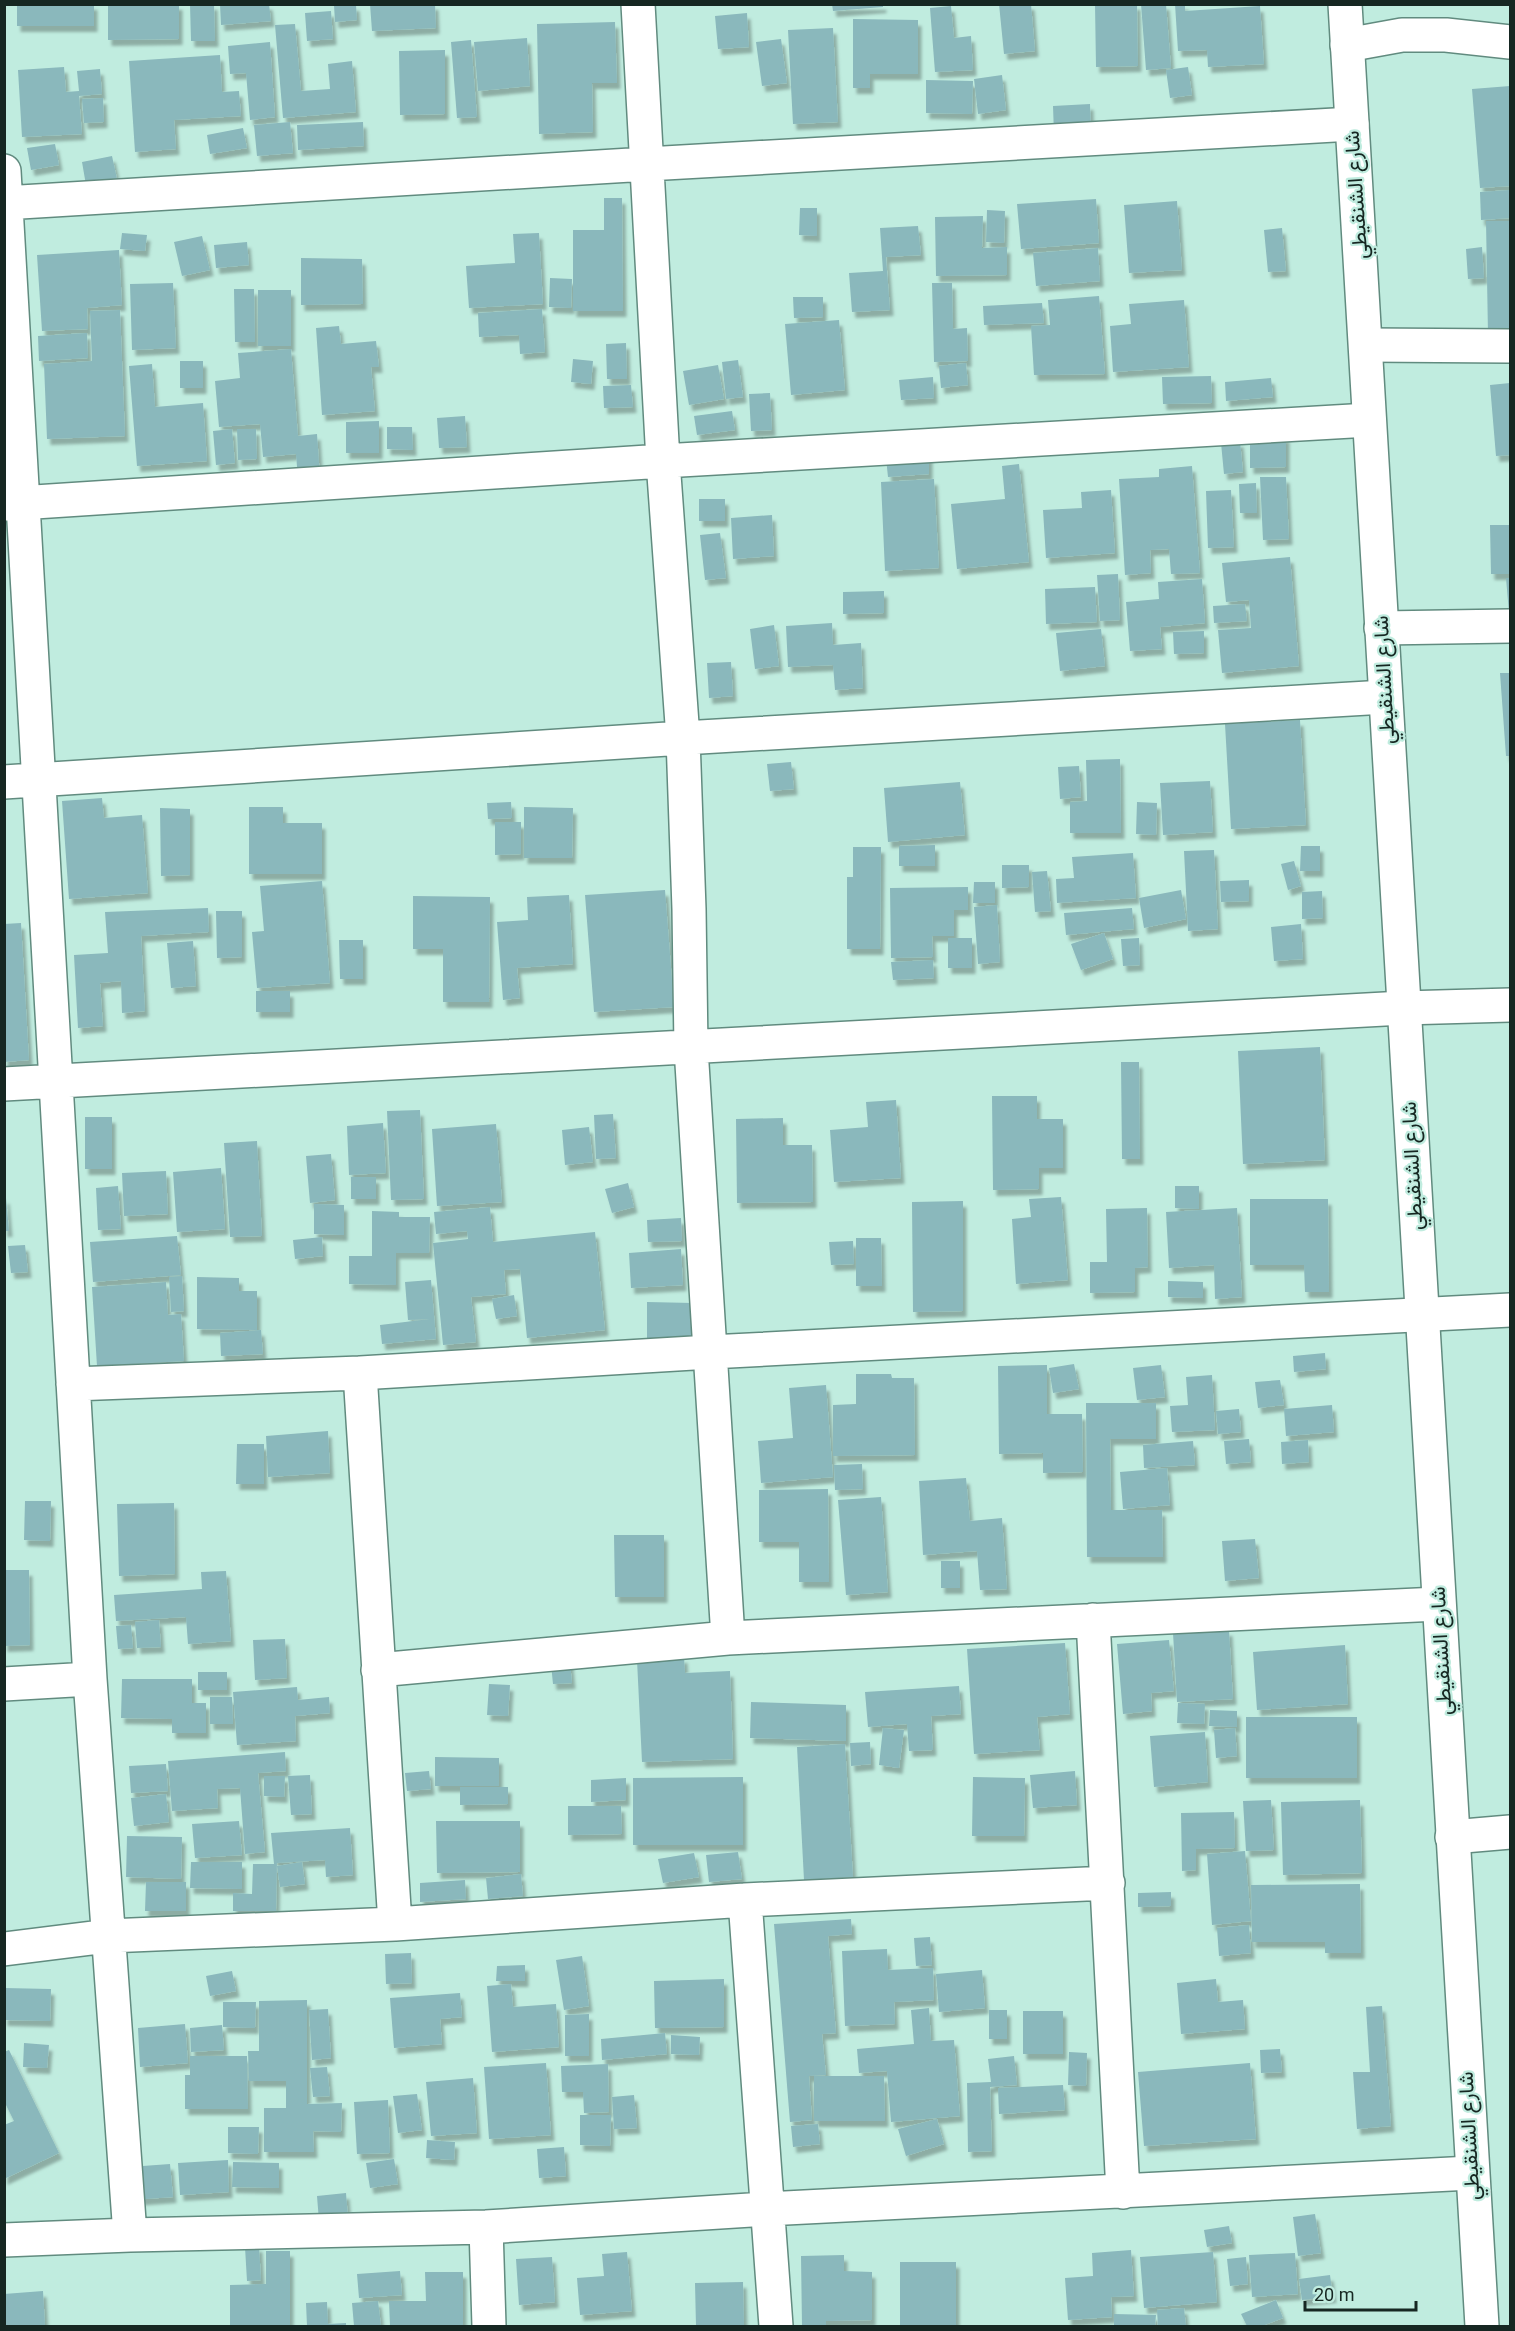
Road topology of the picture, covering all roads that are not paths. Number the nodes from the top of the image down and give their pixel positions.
1 (638, 4) edge
2 (1345, 4) edge
3 (1510, 42) edge
4 (1347, 45) junction
5 (1352, 124) junction
6 (647, 164) junction
7 (5, 192) edge
8 (1366, 345) junction
9 (1510, 346) edge
10 (1369, 420) junction
11 (663, 461) junction
12 (14, 504) edge
13 (1510, 626) edge
14 (1381, 628) junction
15 (1385, 697) junction
16 (683, 738) junction
17 (39, 779) junction
18 (4, 782) edge
19 (1510, 1005) edge
20 (1403, 1008) junction
21 (691, 1048) junction
22 (56, 1081) junction
23 (4, 1084) edge
24 (1510, 1310) edge
25 (1421, 1314) junction
26 (710, 1352) junction
27 (360, 1373) junction
28 (73, 1384) junction
29 (1438, 1604) junction
30 (1093, 1620) junction
31 (728, 1638) junction
32 (378, 1670) junction
33 (90, 1679) junction
34 (4, 1684) edge
35 (1510, 1832) edge
36 (1452, 1837) junction
37 (1108, 1883) junction
38 (745, 1900) junction
39 (395, 1924) junction
40 (108, 1936) junction
41 (4, 1950) edge
42 (1471, 2173) junction
43 (1123, 2192) junction
44 (766, 2209) junction
45 (486, 2227) junction
46 (130, 2235) junction
47 (4, 2240) edge
48 (489, 2326) edge
49 (776, 2326) edge
50 (1482, 2326) edge

1 - 6 street
2 - 4 street, شارع الشنقيطي
3 - 4 street
4 - 5 street, شارع الشنقيطي
5 - 6 street
5 - 8 street, شارع الشنقيطي
6 - 7 street
6 - 11 street
7 - 12 street
8 - 9 street
8 - 10 street, شارع الشنقيطي
10 - 11 street
10 - 14 street, شارع الشنقيطي
11 - 12 street
11 - 16 street
12 - 17 street
13 - 14 street
14 - 15 street, شارع الشنقيطي
15 - 16 street
15 - 20 street, شارع الشنقيطي
16 - 17 street
16 - 21 street
17 - 18 street
17 - 22 street
19 - 20 street
20 - 21 street
20 - 25 street, شارع الشنقيطي
21 - 22 street
21 - 26 street
22 - 23 street
22 - 28 street
24 - 25 street
25 - 26 street
25 - 29 street, شارع الشنقيطي
26 - 27 street
26 - 31 street
27 - 28 street
27 - 32 street
28 - 33 street
29 - 30 street
29 - 36 street, شارع الشنقيطي
30 - 31 street
30 - 37 street
31 - 32 street
32 - 39 street
33 - 34 street
33 - 40 street
35 - 36 street
36 - 42 street, شارع الشنقيطي
37 - 38 street
37 - 43 street
38 - 39 street
38 - 44 street
39 - 40 street
40 - 41 street
40 - 46 street
42 - 43 street
42 - 50 street, شارع الشنقيطي
43 - 44 street
44 - 45 street
44 - 49 street
45 - 46 street
45 - 48 street
46 - 47 street

